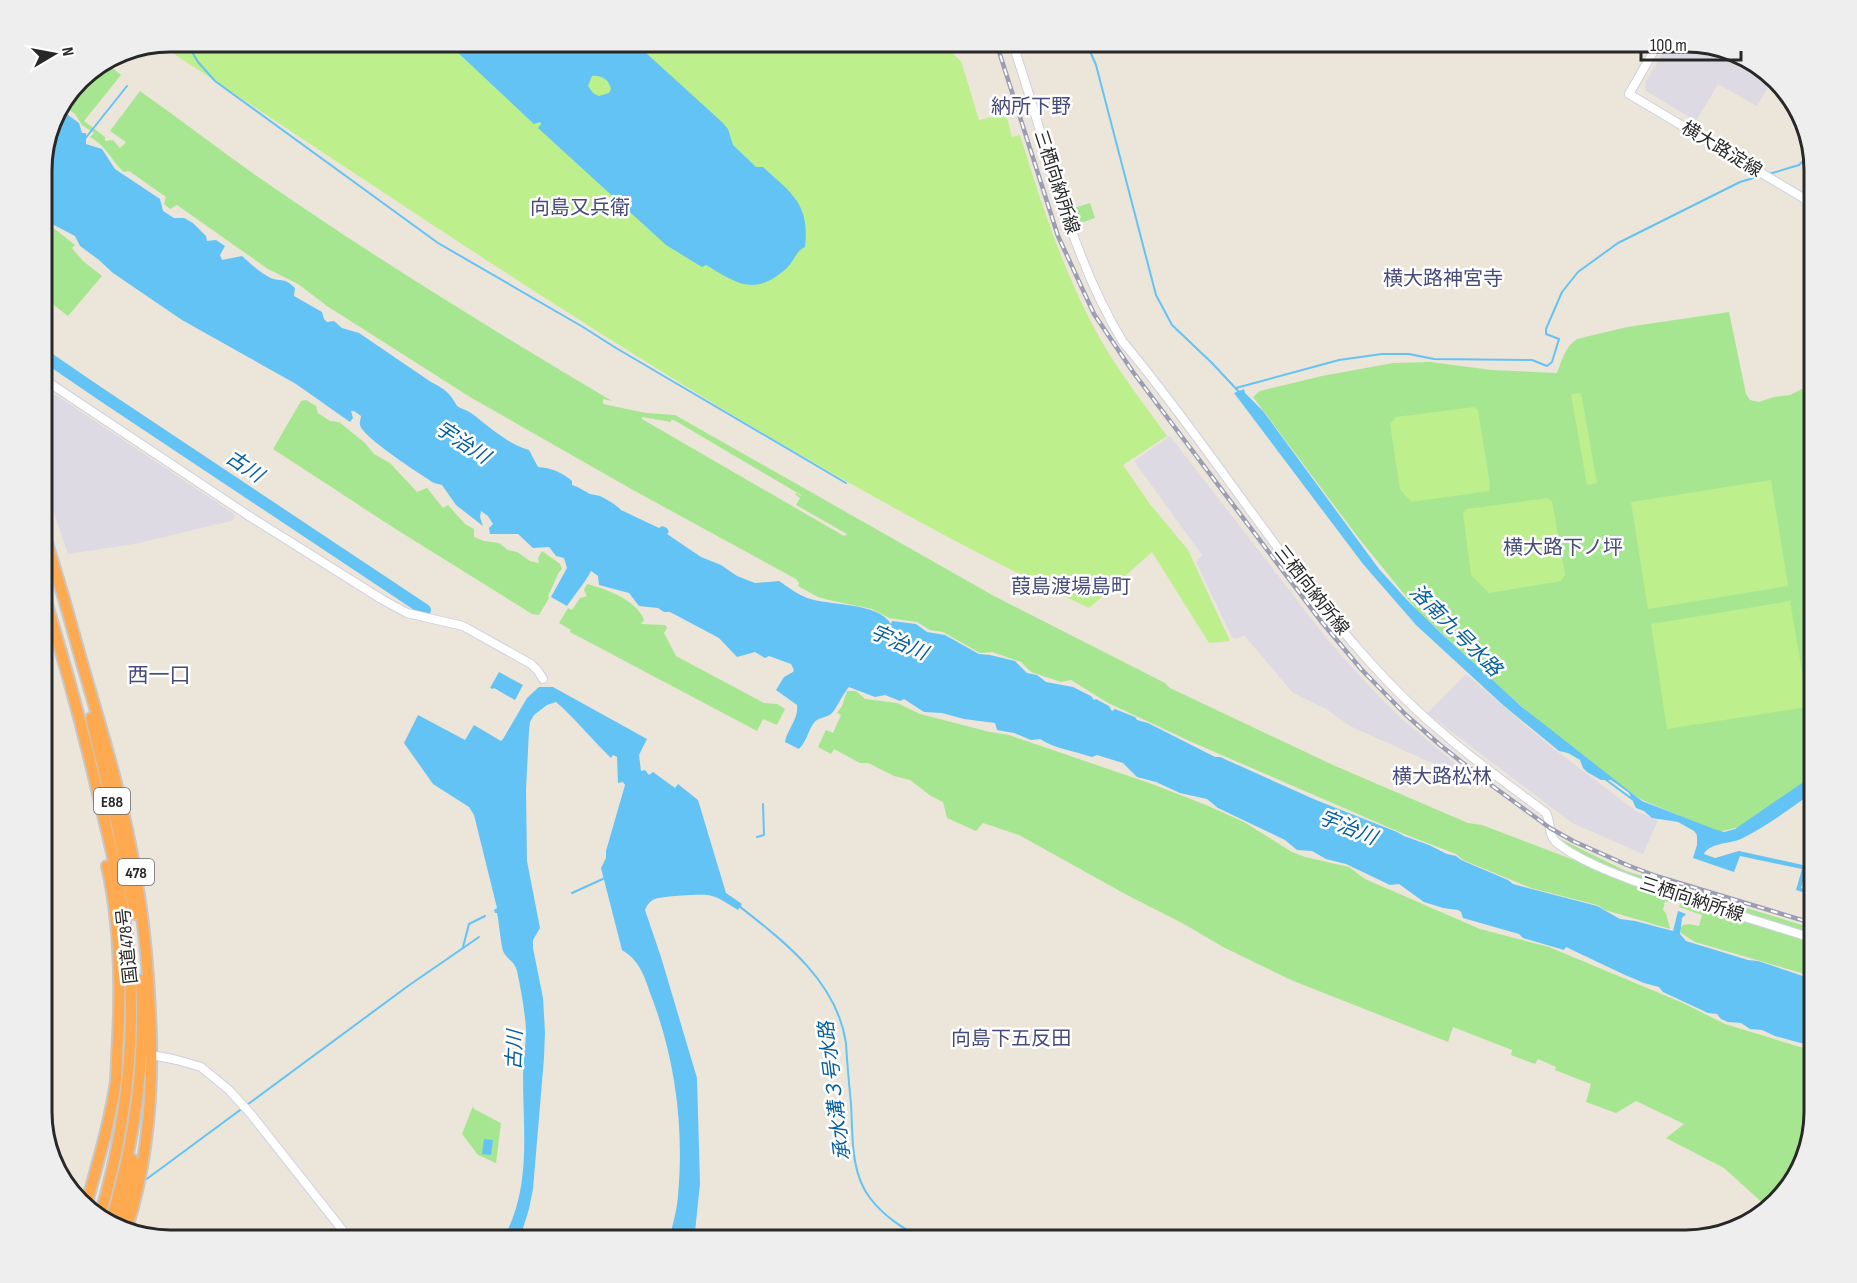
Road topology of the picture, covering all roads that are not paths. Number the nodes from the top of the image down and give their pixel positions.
1 (1015, 52) edge
2 (1653, 52) edge
3 (1804, 198) edge
4 (53, 385) edge
5 (53, 564) edge
6 (53, 589) edge
7 (53, 625) edge
8 (53, 648) edge
9 (543, 679) dead end
10 (1804, 935) edge
11 (152, 1055) junction
12 (140, 1058) junction
13 (117, 1151) junction
14 (89, 1197) edge
15 (96, 1203) edge
16 (102, 1208) edge
17 (112, 1215) edge
18 (121, 1219) edge
19 (128, 1222) edge
20 (342, 1230) edge

1 - 10 main road, 三栖向納所線
2 - 3 main road, 横大路淀線
4 - 9 main road
5 - 11 highway, 国道478号 / 478
6 - 12 highway, E88
7 - 13 highway, E88
8 - 14 highway, 国道478号 / 478
11 - 19 highway, 国道478号 / 478
11 - 20 main road
12 - 17 highway, E88
12 - 18 highway
13 - 15 highway
13 - 16 highway, E88

